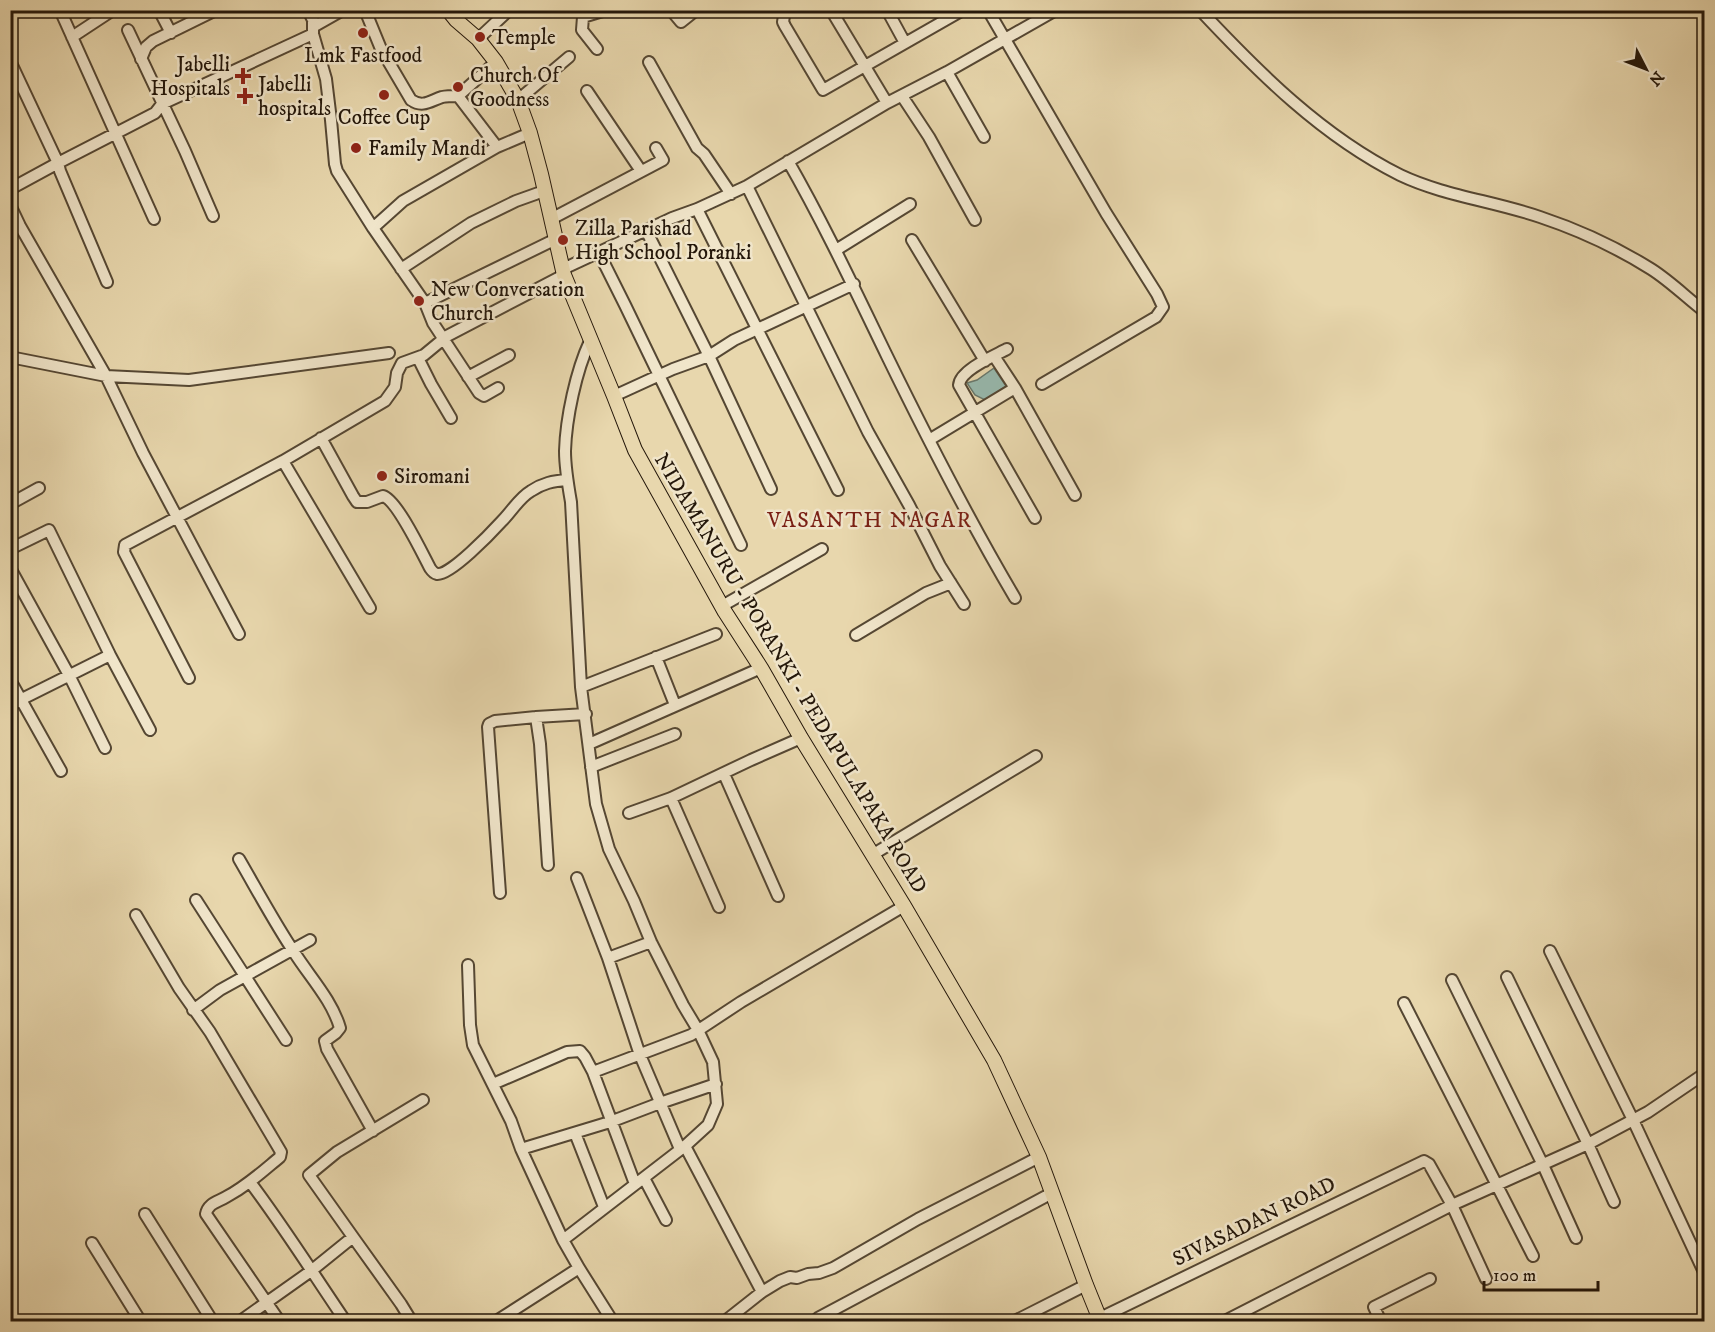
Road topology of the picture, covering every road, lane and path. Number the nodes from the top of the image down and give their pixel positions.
1 (60, 10) edge
2 (113, 10) edge
3 (159, 10) edge
4 (308, 10) edge
5 (343, 10) edge
6 (365, 10) edge
7 (448, 10) edge
8 (509, 10) edge
9 (606, 10) edge
10 (671, 10) edge
11 (696, 10) edge
12 (785, 10) edge
13 (831, 10) edge
14 (887, 10) edge
15 (963, 10) edge
16 (988, 10) edge
17 (1056, 10) edge
18 (1200, 10) edge
19 (209, 12) edge
20 (128, 30) dead end
21 (313, 31) junction
22 (171, 33) junction
23 (72, 37) junction
24 (478, 39) junction
25 (1006, 39) junction
26 (905, 43) junction
27 (597, 49) dead end
28 (569, 57) dead end
29 (141, 59) junction
30 (496, 62) junction
31 (649, 62) dead end
32 (865, 66) junction
33 (12, 69) edge
34 (947, 72) junction
35 (587, 92) dead end
36 (458, 96) junction
37 (902, 96) junction
38 (518, 100) junction
39 (887, 103) junction
40 (162, 104) junction
41 (530, 133) junction
42 (114, 134) junction
43 (984, 137) dead end
44 (497, 147) junction
45 (656, 148) dead end
46 (788, 160) junction
47 (58, 164) junction
48 (641, 171) junction
49 (747, 186) junction
50 (544, 190) junction
51 (10, 192) edge
52 (731, 194) junction
53 (910, 204) dead end
54 (10, 206) edge
55 (697, 209) junction
56 (213, 216) dead end
57 (154, 219) dead end
58 (551, 219) junction
59 (975, 220) dead end
60 (373, 228) junction
61 (646, 230) junction
62 (556, 238) junction
63 (912, 240) dead end
64 (836, 250) junction
65 (598, 253) junction
66 (401, 269) junction
67 (563, 272) junction
68 (107, 282) dead end
69 (854, 284) junction
70 (425, 303) junction
71 (805, 307) junction
72 (1704, 311) edge
73 (758, 329) junction
74 (445, 340) junction
75 (590, 341) junction
76 (1007, 349) dead end
77 (388, 353) dead end
78 (509, 355) dead end
79 (709, 356) junction
80 (10, 357) edge
81 (418, 358) junction
82 (989, 359) junction
83 (106, 376) junction
84 (658, 376) junction
85 (468, 377) junction
86 (1042, 384) dead end
87 (498, 388) dead end
88 (1015, 388) junction
89 (614, 396) junction
90 (974, 412) junction
91 (451, 418) dead end
92 (321, 438) junction
93 (929, 440) junction
94 (283, 461) junction
95 (567, 480) junction
96 (39, 488) dead end
97 (771, 489) dead end
98 (838, 490) dead end
99 (1076, 495) dead end
100 (10, 504) edge
101 (177, 518) junction
102 (1035, 518) dead end
103 (741, 545) dead end
104 (10, 549) edge
105 (822, 549) dead end
106 (10, 568) edge
107 (951, 583) junction
108 (1015, 598) dead end
109 (964, 604) dead end
110 (722, 606) junction
111 (370, 608) dead end
112 (239, 634) dead end
113 (716, 634) dead end
114 (856, 634) dead end
115 (110, 655) junction
116 (656, 657) junction
117 (761, 668) junction
118 (69, 675) junction
119 (189, 678) dead end
120 (10, 680) edge
121 (581, 687) junction
122 (16, 702) edge
123 (675, 705) junction
124 (586, 714) junction
125 (536, 717) junction
126 (150, 730) dead end
127 (675, 734) dead end
128 (801, 738) junction
129 (589, 744) junction
130 (105, 747) dead end
131 (1036, 756) dead end
132 (591, 767) junction
133 (61, 771) dead end
134 (724, 774) junction
135 (671, 798) junction
136 (630, 813) dead end
137 (872, 855) junction
138 (239, 859) dead end
139 (548, 865) dead end
140 (578, 878) dead end
141 (500, 893) dead end
142 (778, 896) dead end
143 (196, 900) dead end
144 (904, 906) junction
145 (718, 907) dead end
146 (136, 915) dead end
147 (310, 940) dead end
148 (651, 942) junction
149 (292, 950) junction
150 (1550, 951) dead end
151 (608, 958) junction
152 (468, 965) dead end
153 (245, 977) junction
154 (1508, 977) dead end
155 (1452, 980) dead end
156 (1404, 1003) dead end
157 (193, 1010) junction
158 (698, 1030) junction
159 (286, 1040) dead end
160 (640, 1055) junction
161 (593, 1072) junction
162 (1704, 1074) edge
163 (493, 1084) junction
164 (716, 1084) junction
165 (423, 1100) dead end
166 (660, 1102) junction
167 (1633, 1120) junction
168 (610, 1122) junction
169 (373, 1131) junction
170 (575, 1133) junction
171 (1588, 1144) junction
172 (682, 1148) junction
173 (521, 1149) junction
174 (1039, 1157) junction
175 (1543, 1165) junction
176 (639, 1181) junction
177 (250, 1182) junction
178 (1497, 1185) junction
179 (1052, 1193) junction
180 (1614, 1202) dead end
181 (1452, 1205) junction
182 (604, 1208) junction
183 (145, 1214) dead end
184 (666, 1220) dead end
185 (354, 1237) junction
186 (1576, 1238) dead end
187 (563, 1240) junction
188 (92, 1243) dead end
189 (1533, 1256) dead end
190 (579, 1268) junction
191 (311, 1271) junction
192 (1704, 1272) edge
193 (1430, 1279) dead end
194 (1486, 1279) dead end
195 (1086, 1285) junction
196 (762, 1292) junction
197 (267, 1302) junction
198 (818, 1318) dead end
199 (1100, 1320) edge
200 (141, 1322) edge
201 (213, 1322) edge
202 (239, 1322) edge
203 (280, 1322) edge
204 (346, 1322) edge
205 (412, 1322) edge
206 (495, 1322) edge
207 (613, 1322) edge
208 (724, 1322) edge
209 (1013, 1322) edge
210 (1223, 1322) edge
211 (1381, 1322) edge

1 - 23 street
2 - 23 street
3 - 22 street
4 - 21 street
5 - 21 street
6 - 36 street
7 - 24 main road, NIDAMANURU - PORANKI - PEDAPULAPAKA ROAD
8 - 24 street
9 - 27 street
10 - 11 street
12 - 32 street
13 - 32 street
14 - 26 street
15 - 26 street
16 - 25 street
17 - 25 street
18 - 72 street
19 - 22 street
20 - 29 street
21 - 40 street
21 - 60 street
22 - 29 street
23 - 42 street
24 - 30 main road, NIDAMANURU - PORANKI - PEDAPULAPAKA ROAD
25 - 34 street
25 - 86 street
26 - 32 street
28 - 38 street
29 - 40 street
30 - 36 street
30 - 38 main road, NIDAMANURU - PORANKI - PEDAPULAPAKA ROAD
31 - 52 street
32 - 39 street
33 - 47 street
34 - 37 street
34 - 43 street
35 - 48 street
36 - 44 street
37 - 39 street
37 - 59 street
38 - 41 main road, NIDAMANURU - PORANKI - PEDAPULAPAKA ROAD
39 - 46 street
40 - 42 street
40 - 56 street
41 - 44 street
41 - 50 main road, NIDAMANURU - PORANKI - PEDAPULAPAKA ROAD
42 - 47 street
42 - 57 street
44 - 60 street
45 - 48 street
46 - 49 street
46 - 64 street
47 - 51 street
47 - 68 street
48 - 58 street
49 - 52 street
49 - 71 street
50 - 58 main road, NIDAMANURU - PORANKI - PEDAPULAPAKA ROAD
50 - 66 street
52 - 55 street
53 - 64 street
54 - 83 street
55 - 61 street
55 - 73 street
58 - 62 main road, NIDAMANURU - PORANKI - PEDAPULAPAKA ROAD
60 - 66 street
61 - 65 street
61 - 79 street
62 - 67 main road, NIDAMANURU - PORANKI - PEDAPULAPAKA ROAD
62 - 70 street
63 - 82 street
64 - 69 street
65 - 67 street
65 - 84 street
66 - 70 street
67 - 74 street
67 - 75 main road, NIDAMANURU - PORANKI - PEDAPULAPAKA ROAD
69 - 71 street
69 - 93 street
70 - 74 street
71 - 73 street
71 - 107 street
73 - 79 street
73 - 98 street
74 - 81 street
74 - 85 street
75 - 89 main road, NIDAMANURU - PORANKI - PEDAPULAPAKA ROAD
75 - 95 street
76 - 82 street
77 - 83 street
78 - 85 street
79 - 84 street
79 - 97 street
80 - 83 street
81 - 91 street
81 - 92 street
82 - 88 street
82 - 90 street
83 - 101 street
84 - 89 street
84 - 103 street
85 - 87 street
88 - 90 street
88 - 99 street
89 - 110 main road, NIDAMANURU - PORANKI - PEDAPULAPAKA ROAD
90 - 93 street
90 - 102 street
92 - 94 street
92 - 95 street
93 - 108 street
94 - 101 street
94 - 111 street
95 - 121 street
96 - 100 street
101 - 112 street
101 - 119 street
104 - 115 street
105 - 110 street
106 - 118 street
107 - 109 street
107 - 114 street
110 - 117 main road, NIDAMANURU - PORANKI - PEDAPULAPAKA ROAD
113 - 116 street
115 - 118 street
115 - 126 street
116 - 121 street
116 - 123 street
117 - 123 street
117 - 128 main road, NIDAMANURU - PORANKI - PEDAPULAPAKA ROAD
118 - 122 street
118 - 130 street
120 - 122 street
121 - 124 street
122 - 133 street
123 - 129 street
124 - 125 street
124 - 129 street
125 - 139 street
125 - 141 street
127 - 132 street
128 - 134 street
128 - 137 main road, NIDAMANURU - PORANKI - PEDAPULAPAKA ROAD
129 - 132 street
131 - 137 street
132 - 148 street
134 - 135 street
134 - 142 street
135 - 136 street
135 - 145 street
137 - 144 main road, NIDAMANURU - PORANKI - PEDAPULAPAKA ROAD
138 - 149 street
140 - 151 street
143 - 153 street
144 - 158 street
144 - 174 main road, NIDAMANURU - PORANKI - PEDAPULAPAKA ROAD
146 - 157 street
147 - 149 street
148 - 151 street
148 - 158 street
149 - 153 street
149 - 169 street
150 - 167 street
151 - 160 street
152 - 163 street
153 - 157 street
153 - 159 street
154 - 171 street
155 - 175 street
156 - 178 street
157 - 177 street
158 - 160 street
158 - 164 street
160 - 161 street
160 - 166 street
161 - 163 street
161 - 168 street
162 - 167 street
163 - 173 street
164 - 166 street
164 - 172 street
165 - 169 street
166 - 168 street
166 - 172 street
167 - 171 street
167 - 192 street
168 - 170 street
168 - 176 street
169 - 185 street
170 - 173 street
170 - 182 street
171 - 175 street
171 - 180 street
172 - 176 street
172 - 196 street
173 - 187 street
174 - 179 main road, NIDAMANURU - PORANKI - PEDAPULAPAKA ROAD
174 - 196 street
175 - 178 street
175 - 186 street
176 - 182 street
176 - 184 street
177 - 191 street
177 - 197 street
178 - 181 street
178 - 189 street
179 - 195 main road, NIDAMANURU - PORANKI - PEDAPULAPAKA ROAD
179 - 198 street
181 - 194 street
181 - 199 street, SIVASADAN ROAD
181 - 210 street
182 - 187 street
183 - 201 street
185 - 191 street
185 - 205 street
187 - 190 street
188 - 200 street
190 - 206 street
190 - 207 street
191 - 197 street
191 - 204 street
193 - 211 street
195 - 199 main road, NIDAMANURU - PORANKI - PEDAPULAPAKA ROAD
195 - 209 street
196 - 208 street
197 - 202 street
197 - 203 street

